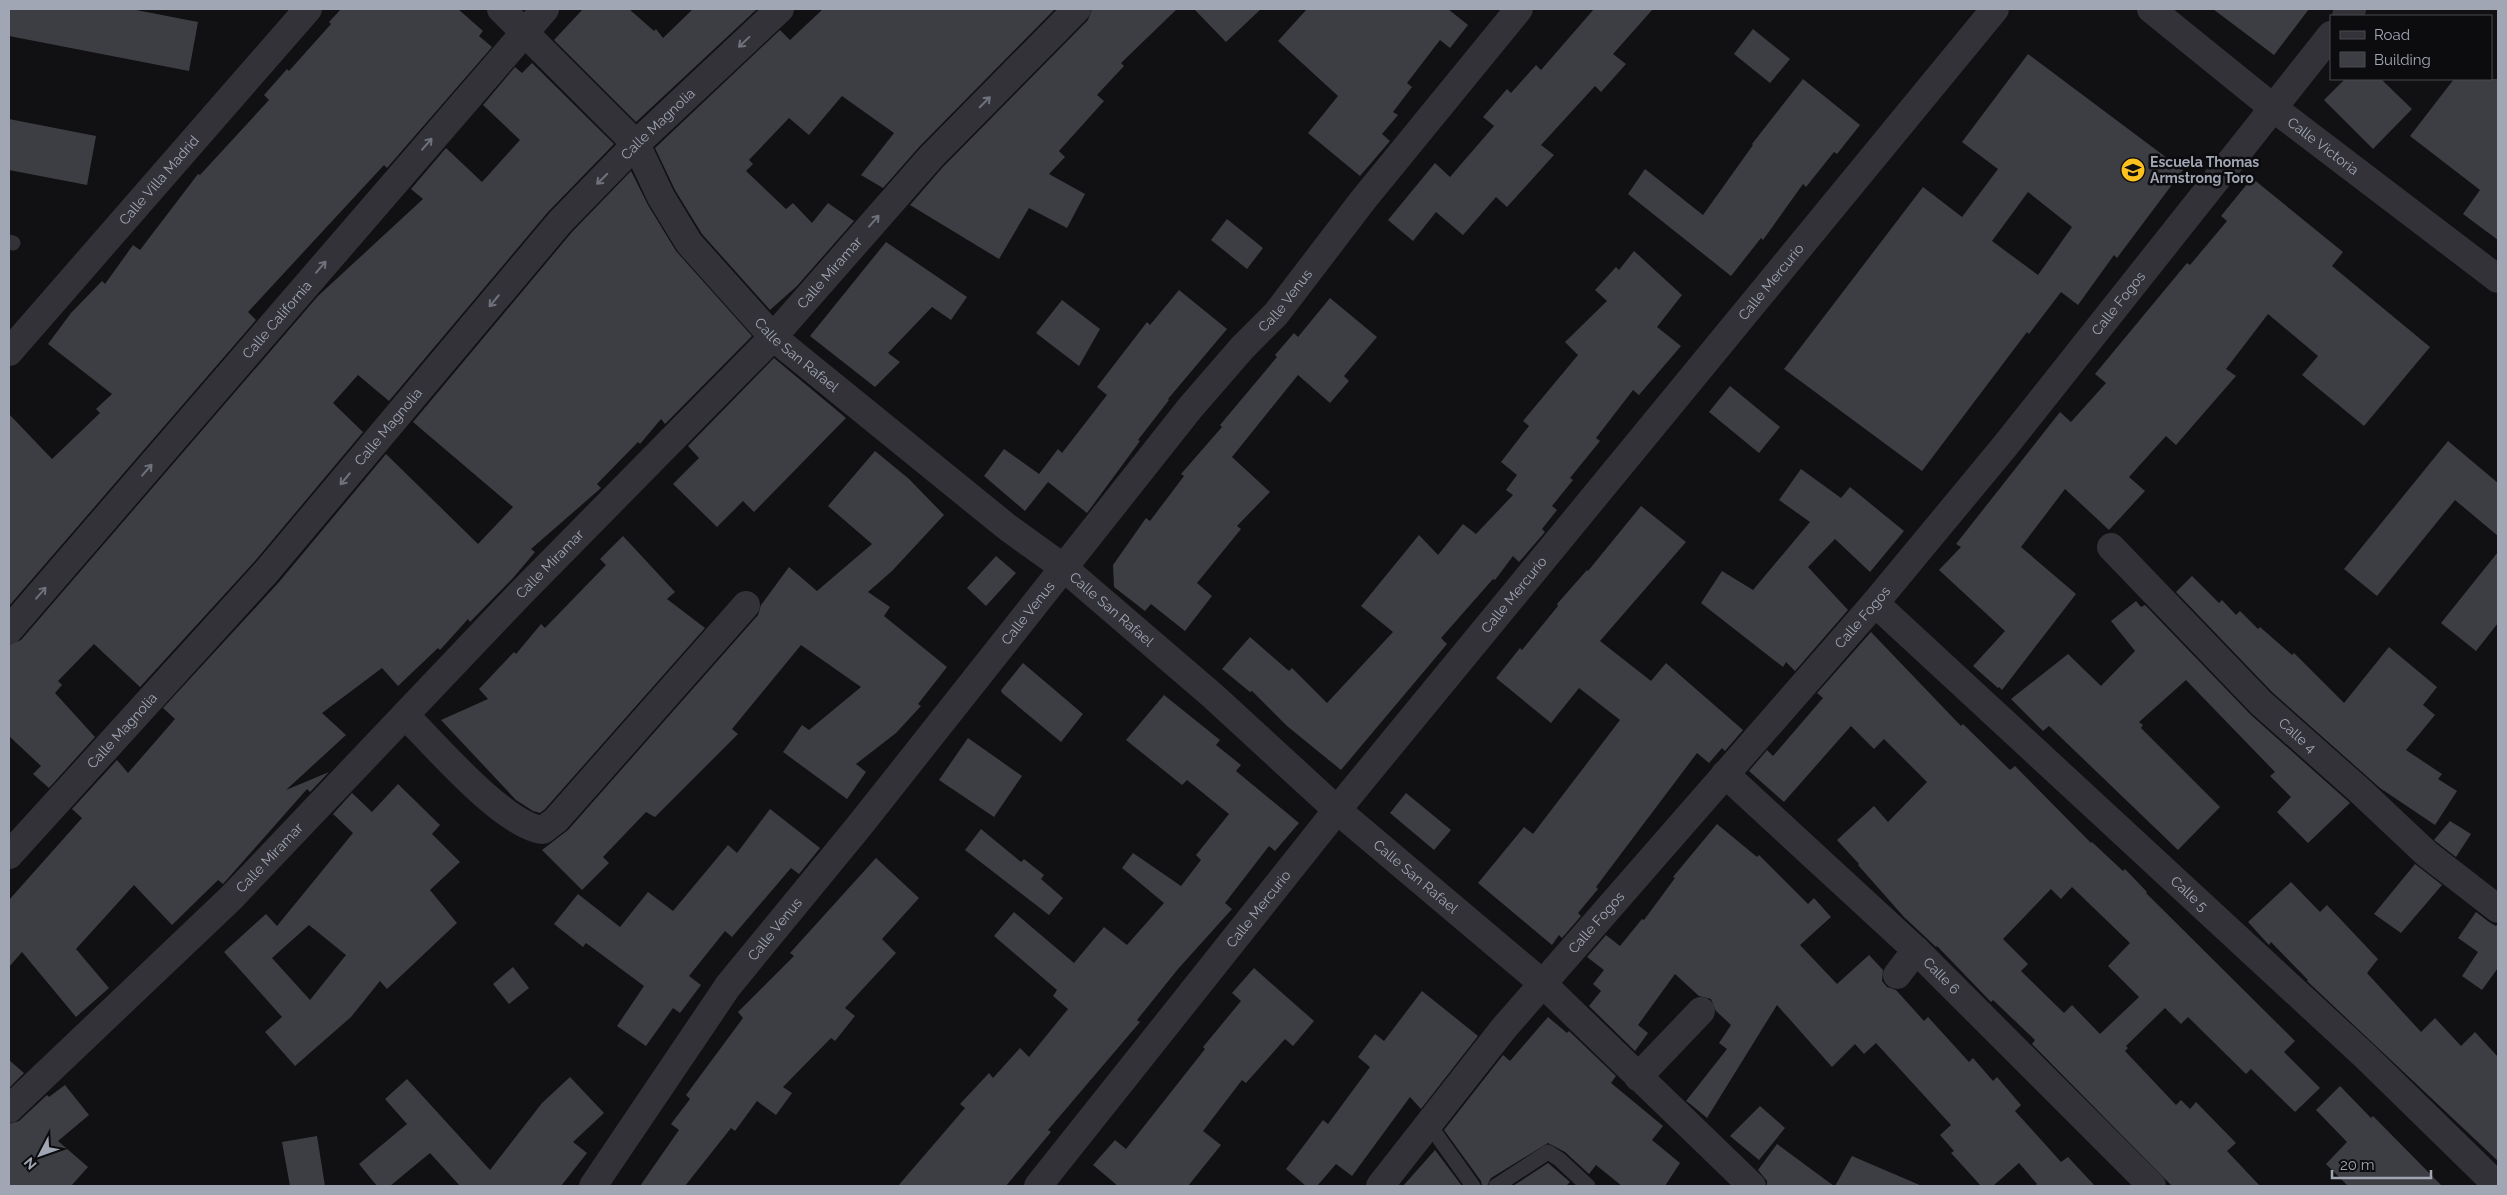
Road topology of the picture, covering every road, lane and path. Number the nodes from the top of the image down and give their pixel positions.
1 (308, 9) edge
2 (501, 9) edge
3 (545, 9) edge
4 (780, 9) edge
5 (1077, 9) edge
6 (1519, 9) edge
7 (1995, 9) edge
8 (2151, 9) edge
9 (525, 31) junction
10 (2330, 36) edge
11 (2272, 107) junction
12 (636, 144) junction
13 (2498, 279) edge
14 (773, 337) junction
15 (9, 352) edge
16 (2111, 547) dead end
17 (1064, 568) junction
18 (1875, 603) junction
19 (746, 605) dead end
20 (9, 630) edge
21 (405, 714) junction
22 (1725, 774) junction
23 (1337, 810) junction
24 (9, 855) edge
25 (2498, 909) edge
26 (1916, 950) junction
27 (1898, 975) dead end
28 (1542, 983) junction
29 (1701, 1011) dead end
30 (1638, 1076) junction
31 (9, 1109) edge
32 (1428, 1123) junction
33 (1385, 1184) edge
34 (594, 1186) edge
35 (1038, 1186) edge
36 (1473, 1186) edge
37 (1496, 1186) edge
38 (1588, 1186) edge
39 (1752, 1186) edge
40 (2152, 1186) edge
41 (2498, 1186) edge

1 - 15 street, Calle Villa Madrid
2 - 9 street, Calle San Rafael
3 - 9 street, Calle California
4 -> 12 street, Calle Magnolia
14 -> 5 street, Calle Miramar
6 - 17 street, Calle Venus
7 - 23 street, Calle Mercurio
8 - 11 street, Calle Victoria
9 - 12 street, Calle San Rafael
20 -> 9 street, Calle California
10 - 11 street, Calle Fogos
11 - 13 street, Calle Victoria
11 - 18 street, Calle Fogos
12 - 14 street, Calle San Rafael
12 -> 24 street, Calle Magnolia
14 - 17 street, Calle San Rafael
14 - 21 street, Calle Miramar
16 - 25 street, Calle 4
17 - 23 street, Calle San Rafael
17 - 34 street, Calle Venus
18 - 22 street, Calle Fogos
18 - 41 street, Calle 5
19 - 21 street
21 - 31 street, Calle Miramar
22 - 26 street, Calle 6
22 - 28 street, Calle Fogos
23 - 28 street, Calle San Rafael
23 - 35 street, Calle Mercurio
26 - 27 street
26 - 40 street, Calle 6
28 - 30 street, Calle San Rafael
28 - 32 street, Calle Fogos
29 - 30 street
30 - 39 street, Calle San Rafael
32 - 33 street, Calle Fogos
32 - 36 lane
37 - 38 lane

